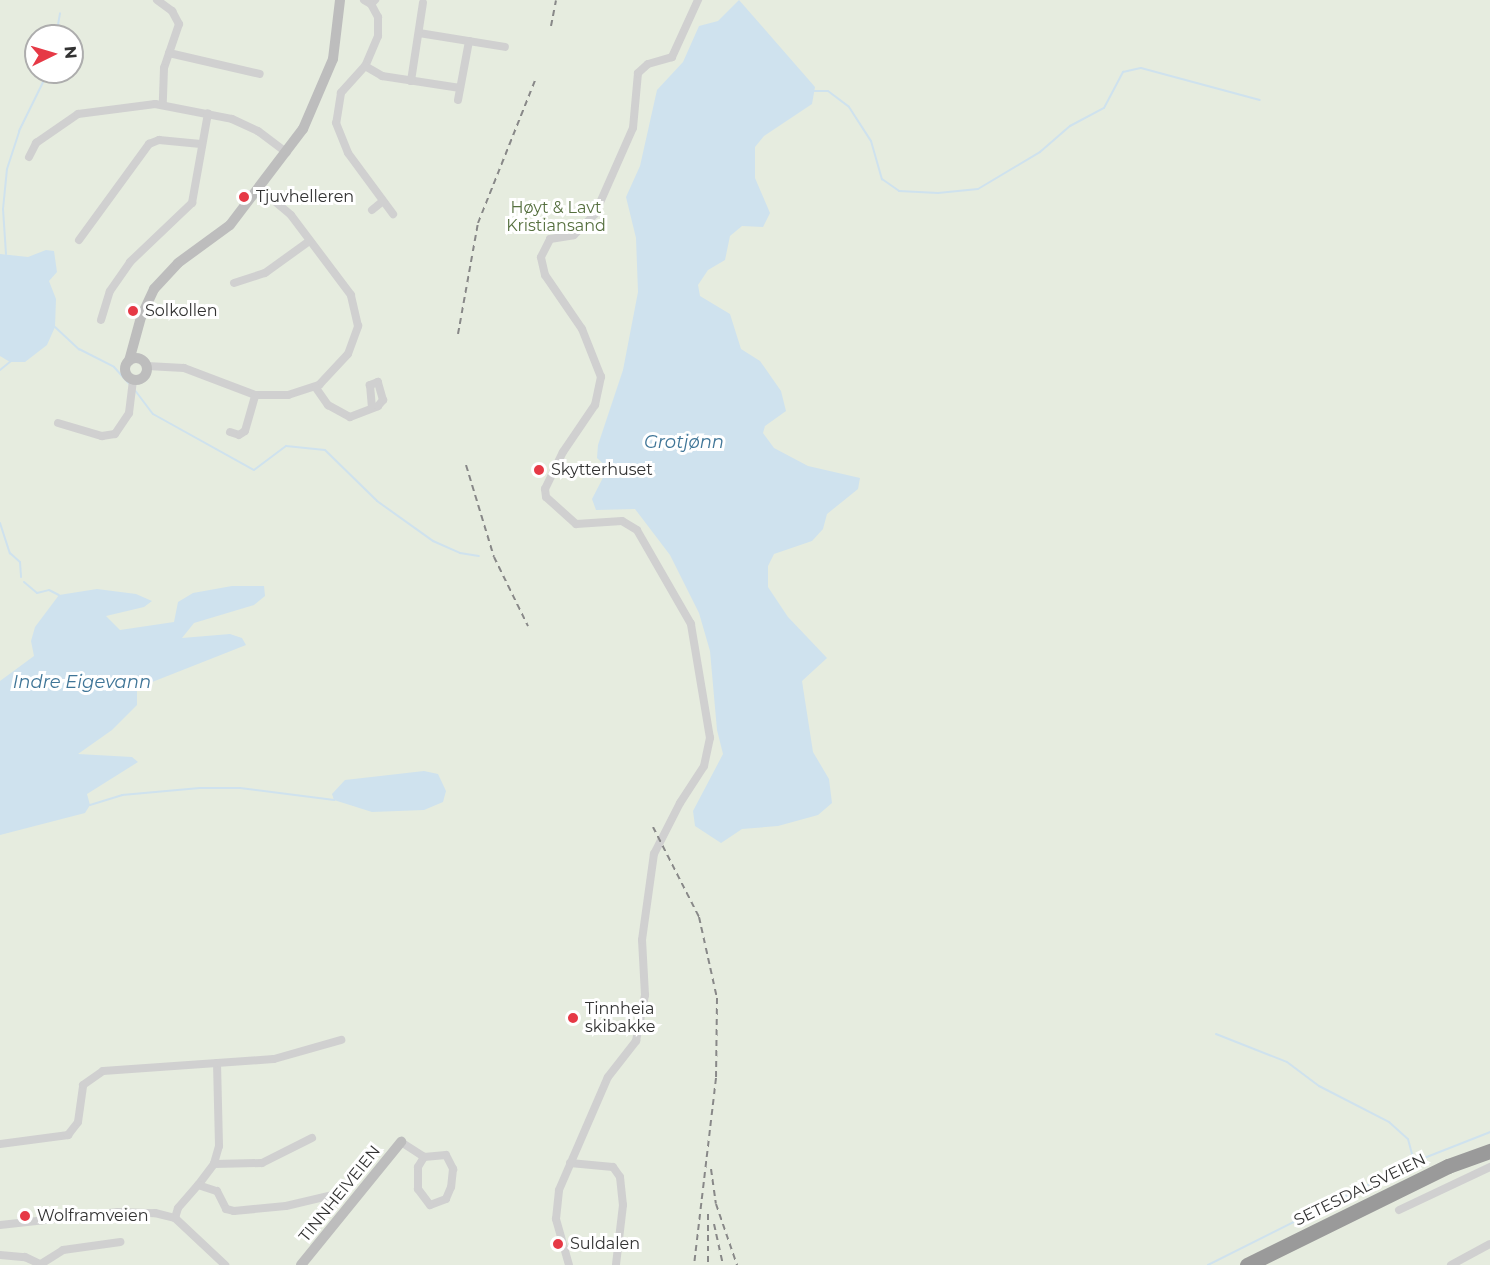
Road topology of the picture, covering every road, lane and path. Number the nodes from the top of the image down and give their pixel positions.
1 (157, 0) edge
2 (340, 0) edge
3 (698, 0) edge
4 (370, 1) edge
5 (423, 3) dead end
6 (419, 33) junction
7 (469, 41) junction
8 (505, 46) dead end
9 (169, 52) junction
10 (365, 66) junction
11 (260, 74) dead end
12 (411, 81) junction
13 (460, 87) junction
14 (458, 100) dead end
15 (163, 105) junction
16 (208, 113) junction
17 (201, 144) junction
18 (287, 153) junction
19 (29, 157) dead end
20 (260, 188) junction
21 (383, 201) junction
22 (372, 210) dead end
23 (393, 214) dead end
24 (79, 240) dead end
25 (308, 242) junction
26 (234, 283) dead end
27 (101, 320) dead end
28 (137, 332) junction
29 (129, 361) junction
30 (144, 363) junction
31 (133, 380) junction
32 (316, 388) junction
33 (255, 395) junction
34 (372, 406) dead end
35 (58, 423) dead end
36 (230, 432) dead end
37 (341, 1040) dead end
38 (217, 1063) junction
39 (312, 1138) dead end
40 (401, 1142) joint
41 (0, 1144) edge
42 (1490, 1151) edge
43 (424, 1157) junction
44 (570, 1163) junction
45 (214, 1164) junction
46 (1490, 1167) edge
47 (198, 1185) junction
48 (341, 1192) dead end
49 (1399, 1210) dead end
50 (175, 1218) junction
51 (0, 1225) edge
52 (120, 1242) dead end
53 (1490, 1244) edge
54 (0, 1255) edge
55 (42, 1264) edge
56 (225, 1265) edge
57 (301, 1265) edge
58 (569, 1265) edge
59 (616, 1265) edge
60 (1247, 1265) edge
61 (1451, 1265) edge

1 - 9 street
2 - 18 street
3 - 44 street
4 - 10 street
5 - 6 street
6 - 7 street
6 - 12 street
7 - 8 street
7 - 13 street
9 - 11 street
9 - 15 street
10 - 12 street
10 - 21 street
12 - 13 street
13 - 14 street
15 - 16 street
15 - 19 street
16 - 17 street
16 - 18 street
17 - 24 street
17 - 27 street
18 - 20 street
20 - 25 street
20 - 28 street
21 - 22 street
21 - 23 street
25 - 26 street
25 - 32 street
28 - 29 street
28 - 30 street
29 - 30 street
29 - 31 street
30 - 31 street
30 - 33 street
31 - 35 street
32 - 33 street
32 - 34 street
33 - 36 street
37 - 38 street
38 - 41 street
38 - 45 street
39 - 45 street
40 - 43 street
40 - 57 street, TINNHEIVEIEN
42 - 60 highway, SETESDALSVEIEN
43 - 43 street
44 - 58 street
44 - 59 street
45 - 47 street
46 - 49 street
47 - 48 street
47 - 50 street
50 - 51 street
50 - 56 street
52 - 55 street
53 - 61 street
54 - 55 street

